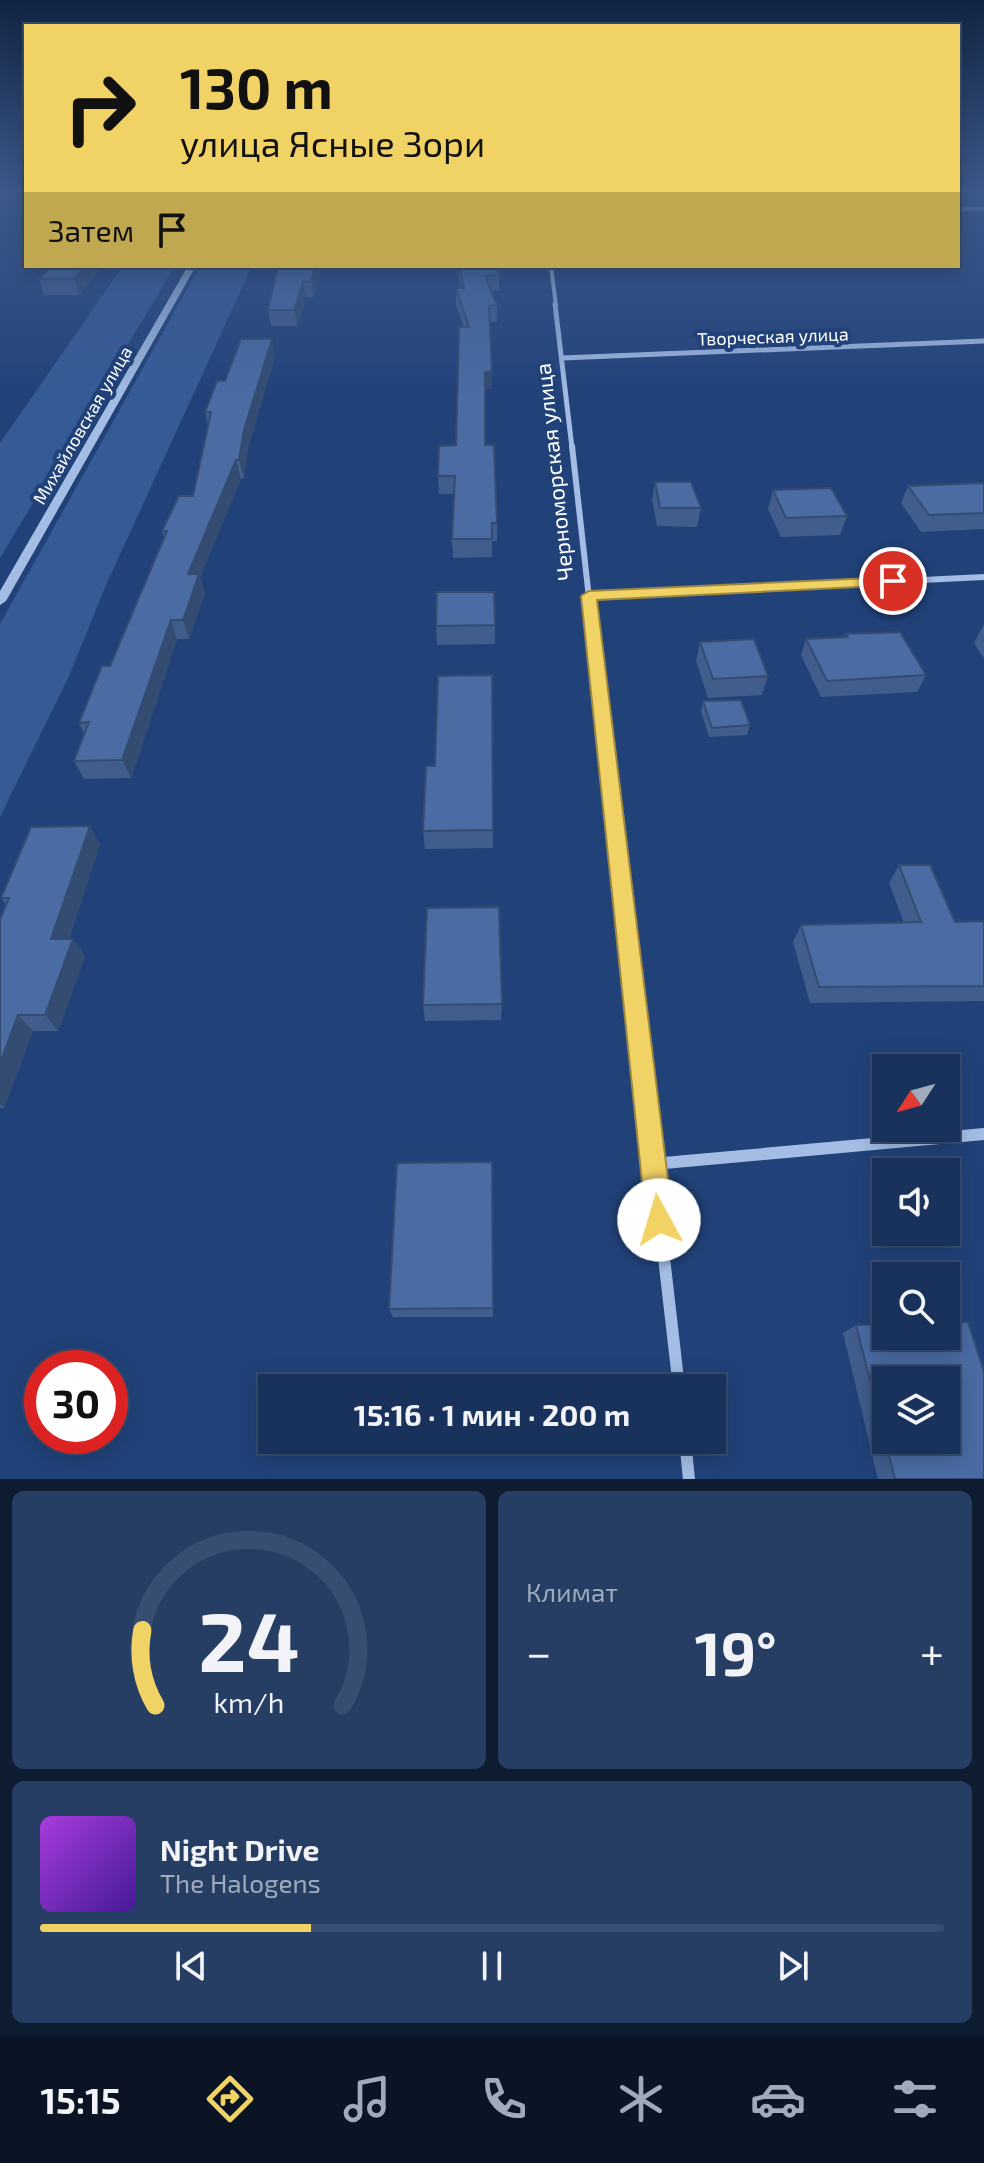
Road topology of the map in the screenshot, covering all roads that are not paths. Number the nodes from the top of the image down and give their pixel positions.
1 (191, 268) edge
2 (551, 268) edge
3 (984, 341) edge
4 (562, 358) junction
5 (984, 577) edge
6 (589, 596) junction
7 (0, 601) edge
8 (984, 1134) edge
9 (653, 1164) junction
10 (677, 1374) edge
11 (686, 1454) edge
12 (689, 1479) edge

1 - 7 street, Михайловская улица
2 - 4 street, Черноморская улица
3 - 4 street, Творческая улица
4 - 6 street, Черноморская улица
5 - 6 street
6 - 9 street, Черноморская улица
8 - 9 street
9 - 10 street, Черноморская улица
11 - 12 street

